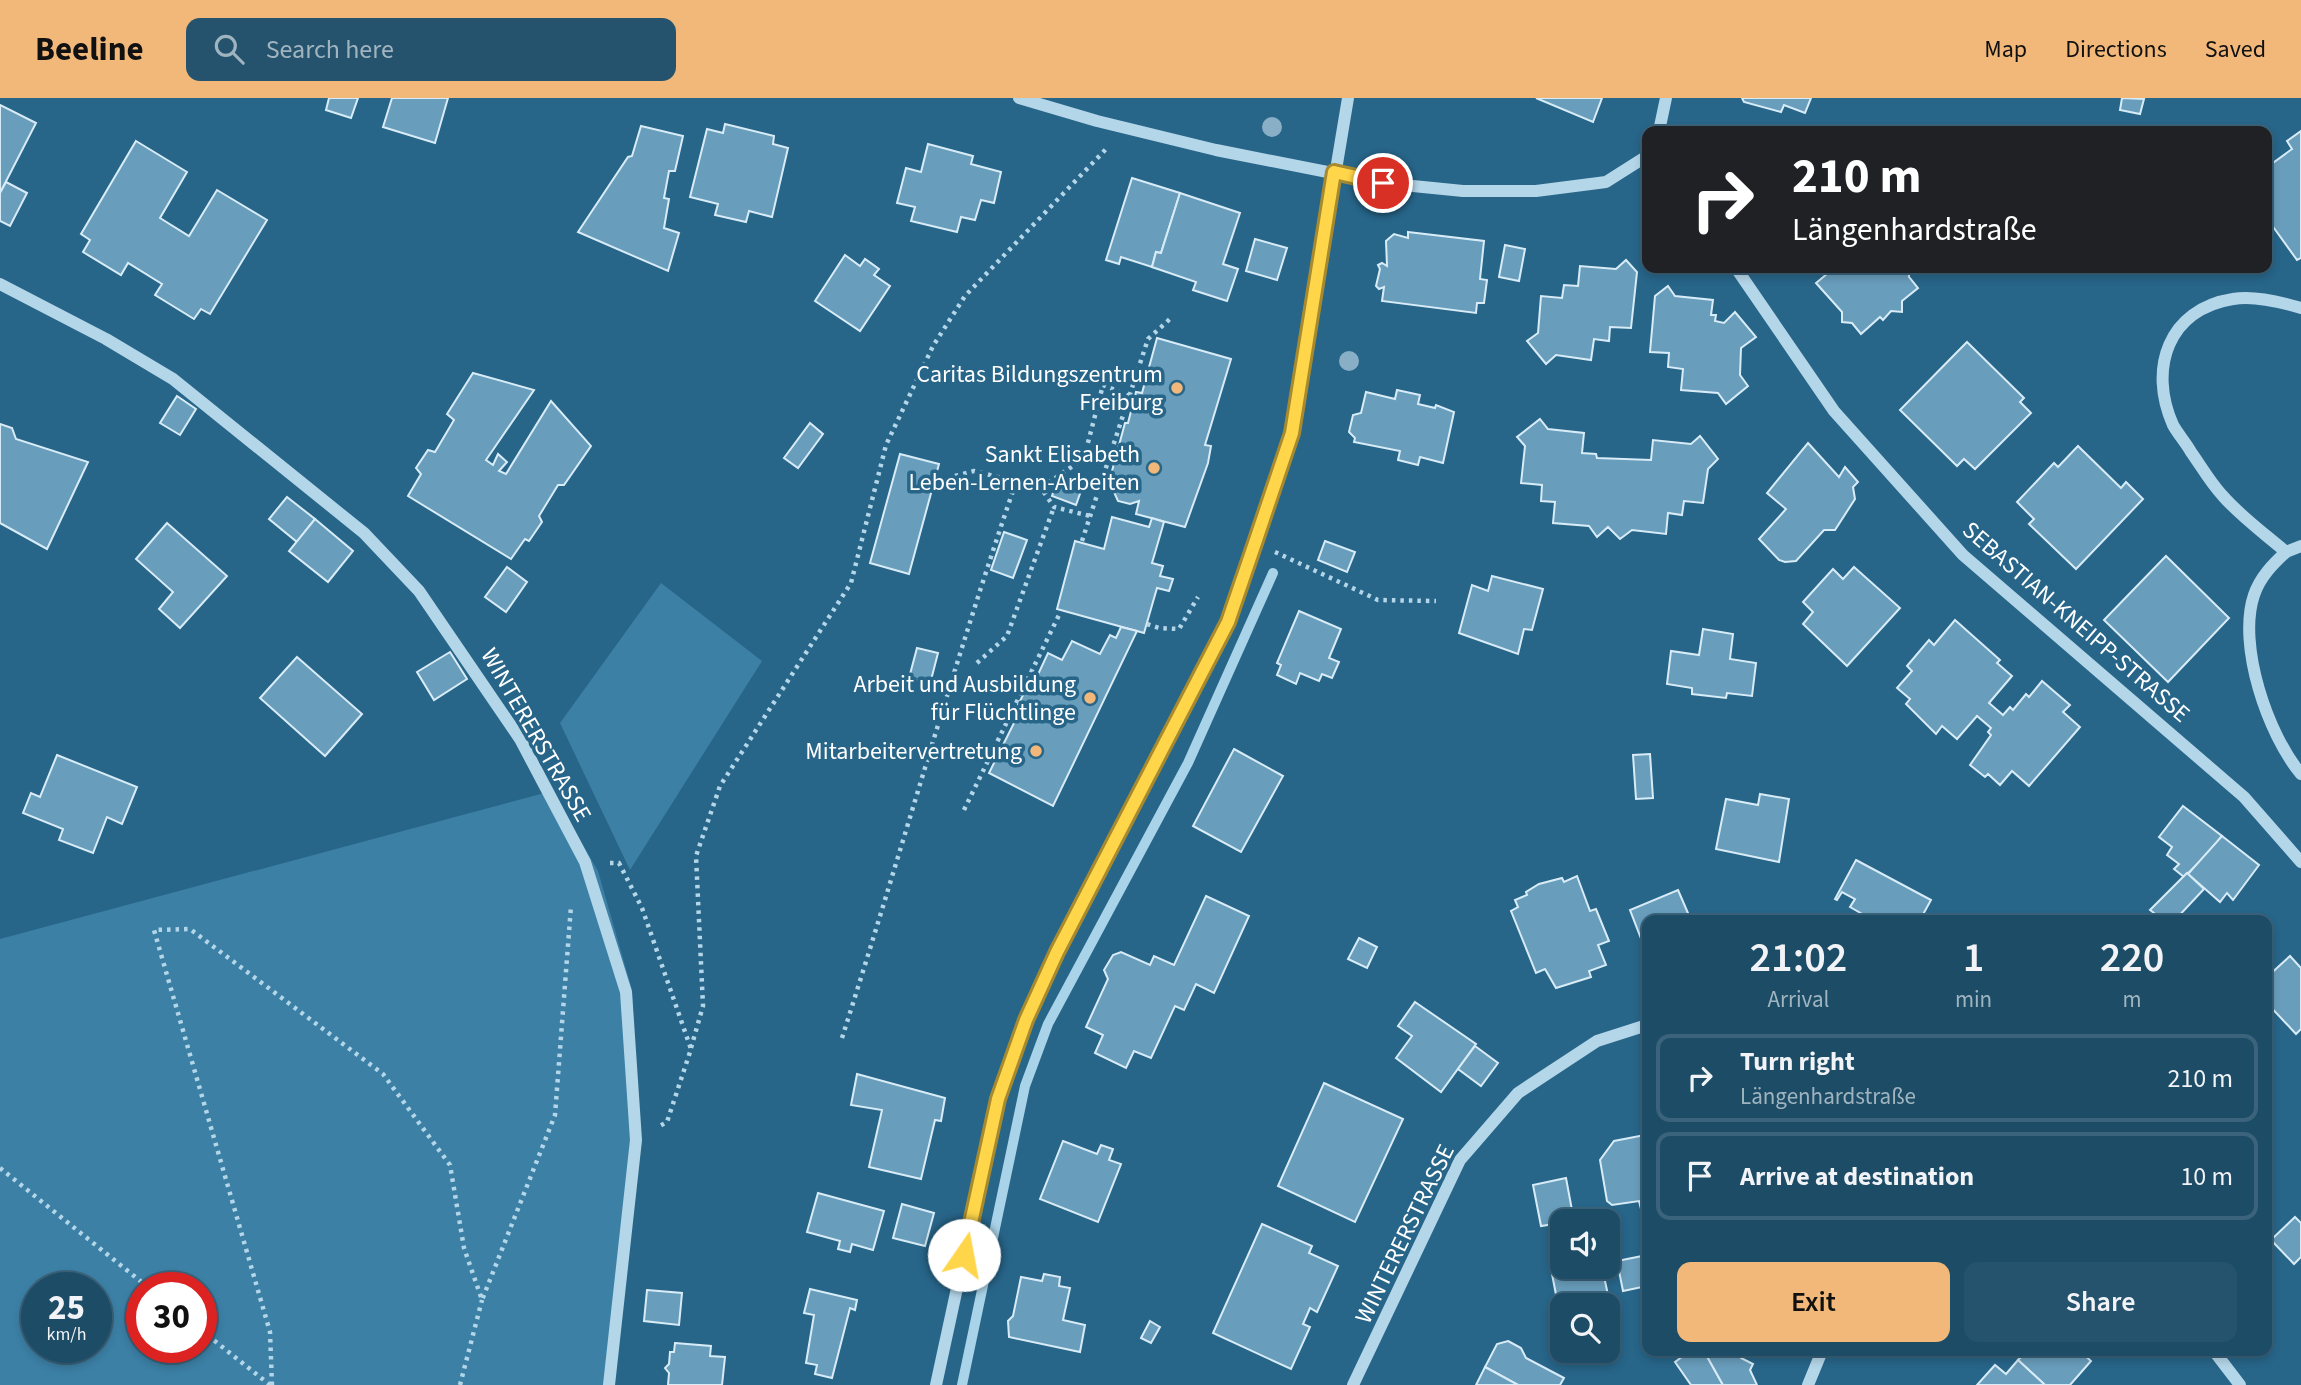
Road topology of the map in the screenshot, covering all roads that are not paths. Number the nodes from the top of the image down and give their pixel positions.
1 (1019, 98) edge
2 (1348, 98) edge
3 (1666, 98) edge
4 (1660, 126) edge
5 (1642, 159) edge
6 (1334, 172) junction
7 (1739, 273) edge
8 (0, 284) edge
9 (2301, 308) edge
10 (2301, 546) edge
11 (2286, 552) junction
12 (2301, 774) edge
13 (2301, 862) edge
14 (1642, 1027) edge
15 (1820, 1356) edge
16 (2218, 1356) edge
17 (609, 1385) edge
18 (936, 1385) edge
19 (1353, 1385) edge
20 (1808, 1385) edge
21 (2240, 1385) edge

1 - 6 street
2 - 6 street
3 - 4 street
5 - 6 street
6 - 18 street
7 - 13 street, SEBASTIAN-KNEIPP-STRASSE
8 - 17 street, WINTERERSTRASSE
9 - 11 street
10 - 11 street
11 - 12 street
14 - 19 street, WINTERERSTRASSE
15 - 20 street
16 - 21 street

